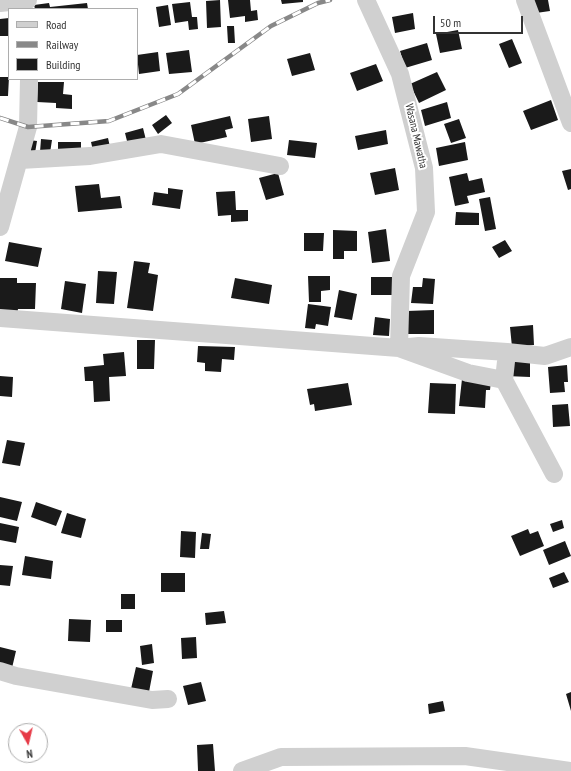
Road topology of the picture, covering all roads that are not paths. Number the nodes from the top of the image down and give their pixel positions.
1 (29, 0) edge
2 (366, 0) edge
3 (525, 0) edge
4 (0, 3) edge
5 (29, 80) edge
6 (571, 123) edge
7 (20, 160) junction
8 (280, 166) dead end
9 (0, 227) edge
10 (0, 318) edge
11 (399, 348) junction
12 (571, 348) edge
13 (507, 352) junction
14 (504, 380) junction
15 (554, 474) dead end
16 (0, 671) edge
17 (168, 699) dead end
18 (242, 771) edge
19 (571, 771) edge

1 - 4 street
2 - 11 street, Wasana Mawatha
3 - 6 street
5 - 7 street
7 - 8 street
7 - 9 street
10 - 11 street
11 - 13 street
11 - 14 street
12 - 13 street
13 - 14 street
14 - 15 street
16 - 17 street
18 - 19 street

